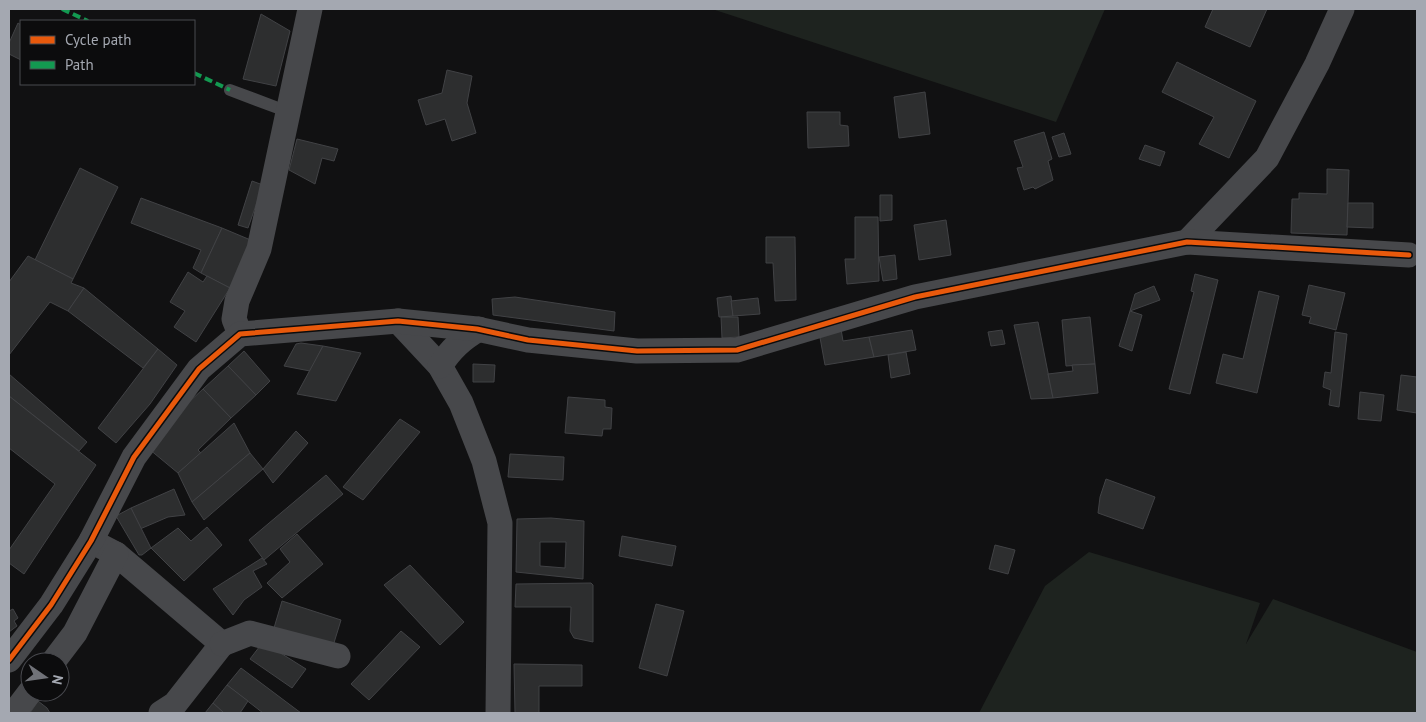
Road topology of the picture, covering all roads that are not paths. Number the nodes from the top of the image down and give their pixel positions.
1 (310, 9) edge
2 (1342, 9) edge
3 (230, 90) dead end
4 (286, 111) junction
5 (1187, 242) junction
6 (1414, 256) edge
7 (398, 321) junction
8 (479, 329) junction
9 (240, 334) junction
10 (440, 366) junction
11 (91, 541) junction
12 (116, 554) junction
13 (222, 644) junction
14 (60, 652) edge
15 (338, 656) dead end
16 (9, 660) edge
17 (22, 702) edge
18 (14, 713) edge
19 (161, 713) edge
20 (498, 713) edge

1 - 4 street
2 - 5 street
3 - 4 lane
4 - 9 street
5 - 6 street
5 - 8 street
7 - 8 street
7 - 9 street
7 - 10 street
8 - 10 street
9 - 11 street
10 - 20 street
11 - 12 street
11 - 16 street
12 - 13 street
12 - 14 street
13 - 15 street
13 - 19 street
17 - 18 street

